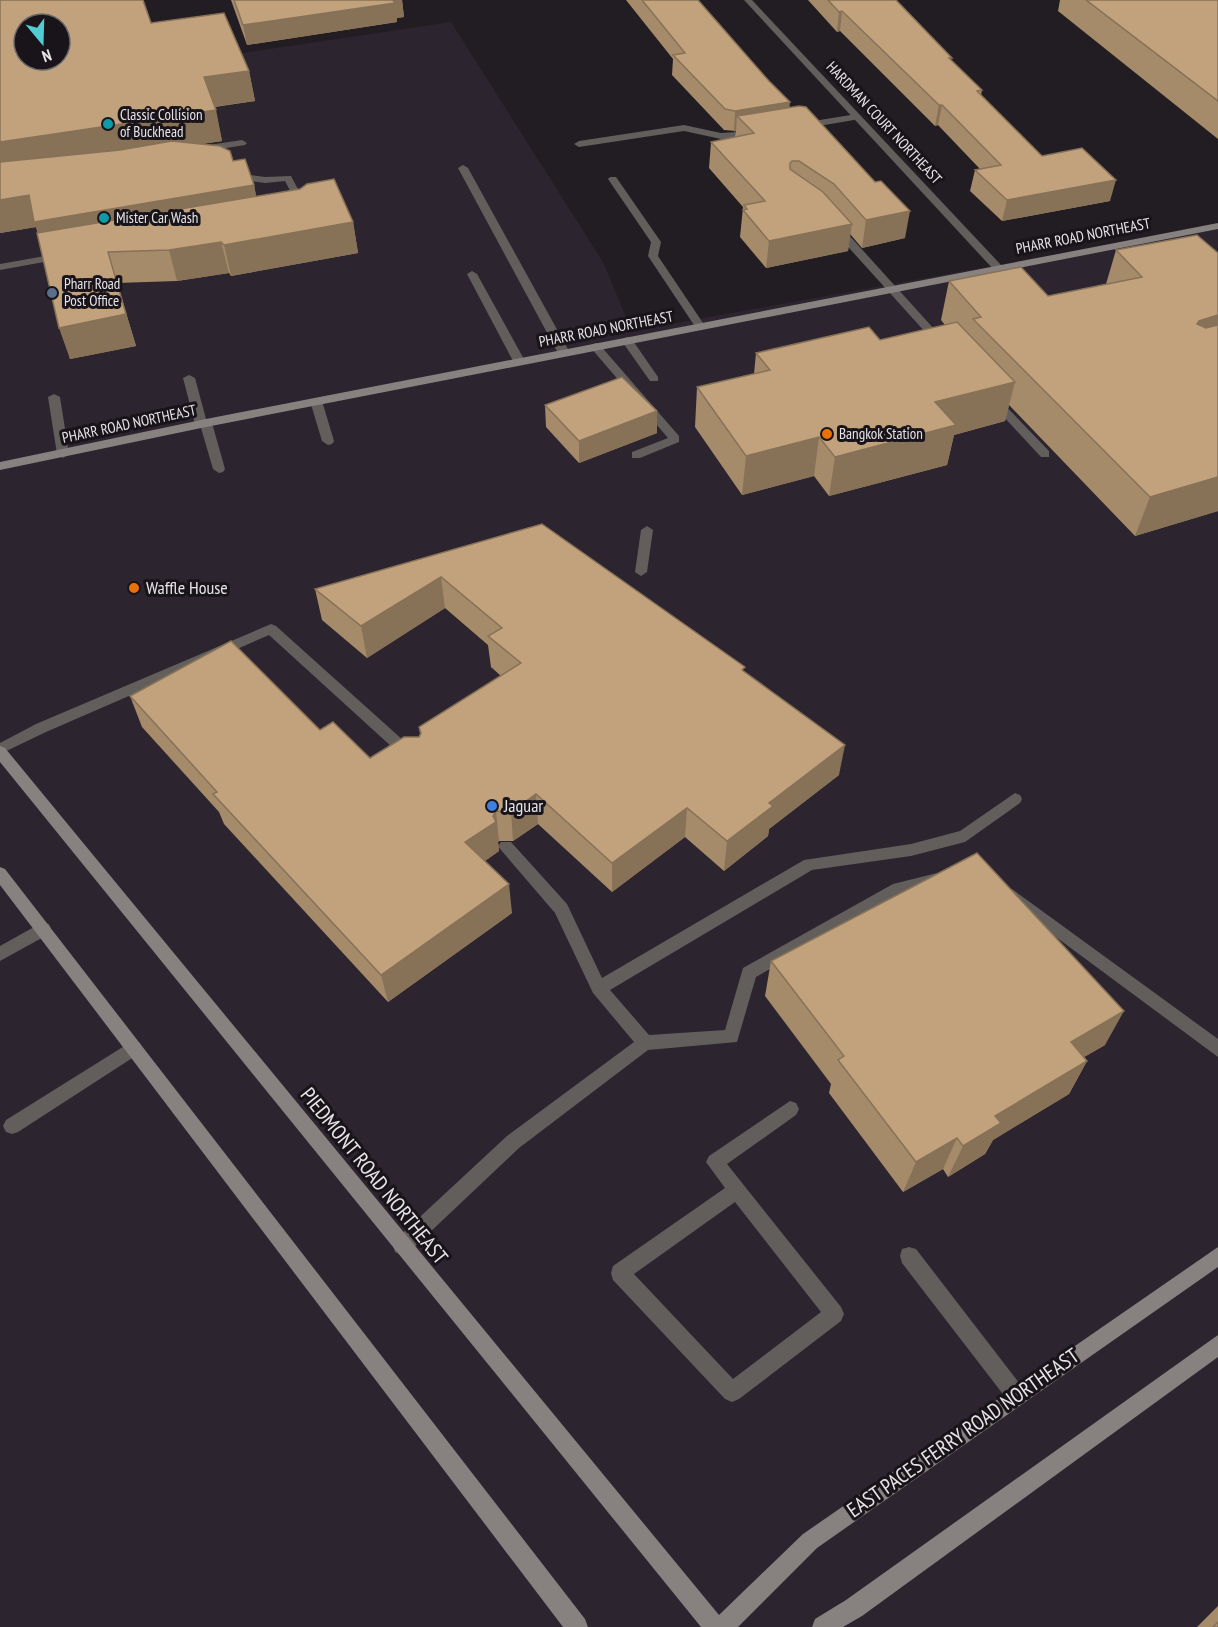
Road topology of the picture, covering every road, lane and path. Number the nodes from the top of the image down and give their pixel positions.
1 (748, 0) edge
2 (857, 117) junction
3 (790, 128) edge
4 (768, 132) edge
5 (242, 142) dead end
6 (579, 144) dead end
7 (196, 150) edge
8 (463, 168) dead end
9 (226, 172) edge
10 (614, 179) dead end
11 (825, 215) edge
12 (293, 216) edge
13 (1218, 226) edge
14 (1190, 230) junction
15 (1205, 243) edge
16 (70, 254) edge
17 (0, 267) edge
18 (998, 267) junction
19 (472, 274) dead end
20 (890, 289) junction
21 (700, 326) junction
22 (627, 340) junction
23 (596, 346) junction
24 (947, 350) edge
25 (564, 353) junction
26 (519, 361) junction
27 (189, 378) dead end
28 (654, 379) dead end
29 (988, 393) edge
30 (54, 397) dead end
31 (316, 401) junction
32 (203, 423) junction
33 (328, 441) dead end
34 (1045, 453) dead end
35 (63, 454) junction
36 (636, 455) dead end
37 (0, 466) edge
38 (219, 469) dead end
39 (647, 530) dead end
40 (641, 572) dead end
41 (0, 751) edge
42 (417, 762) edge
43 (1016, 800) dead end
44 (506, 846) dead end
45 (0, 873) edge
46 (955, 875) edge
47 (995, 883) edge
48 (43, 928) junction
49 (0, 954) edge
50 (598, 988) junction
51 (645, 1043) junction
52 (134, 1048) junction
53 (1218, 1049) edge
54 (790, 1109) dead end
55 (12, 1126) dead end
56 (736, 1191) junction
57 (402, 1246) junction
58 (909, 1256) dead end
59 (1218, 1256) edge
60 (1218, 1345) edge
61 (1016, 1395) junction
62 (577, 1627) edge
63 (715, 1627) edge
64 (723, 1627) edge
65 (823, 1627) edge

1 - 2 street, HARDMAN COURT NORTHEAST
2 - 3 street
2 - 18 street, HARDMAN COURT NORTHEAST
4 - 6 street
5 - 7 street
8 - 25 street
9 - 12 street
10 - 21 street
11 - 20 street
13 - 14 street, PHARR ROAD NORTHEAST
14 - 15 street
14 - 18 street, PHARR ROAD NORTHEAST
16 - 17 street
18 - 20 street, PHARR ROAD NORTHEAST
19 - 26 street
20 - 21 street, PHARR ROAD NORTHEAST
20 - 24 street
21 - 22 street, PHARR ROAD NORTHEAST
22 - 23 street, PHARR ROAD NORTHEAST
22 - 28 street
23 - 25 street, PHARR ROAD NORTHEAST
23 - 36 street
25 - 26 street, PHARR ROAD NORTHEAST
26 - 31 street, PHARR ROAD NORTHEAST
27 - 32 street
29 - 34 street
30 - 35 street
31 - 32 street, PHARR ROAD NORTHEAST
31 - 33 street
32 - 35 street, PHARR ROAD NORTHEAST
32 - 38 street
35 - 37 street, PHARR ROAD NORTHEAST
39 - 40 street
41 - 42 street
41 - 57 street, PIEDMONT ROAD NORTHEAST
43 - 50 street
44 - 50 street
45 - 48 street
46 - 51 street
47 - 53 street
48 - 49 street
48 - 52 street
50 - 51 street
51 - 57 street
52 - 55 street
52 - 62 street
54 - 56 street
56 - 56 street
57 - 63 street, PIEDMONT ROAD NORTHEAST
58 - 61 street
59 - 61 street, EAST PACES FERRY ROAD NORTHEAST
60 - 65 street
61 - 64 street, EAST PACES FERRY ROAD NORTHEAST

